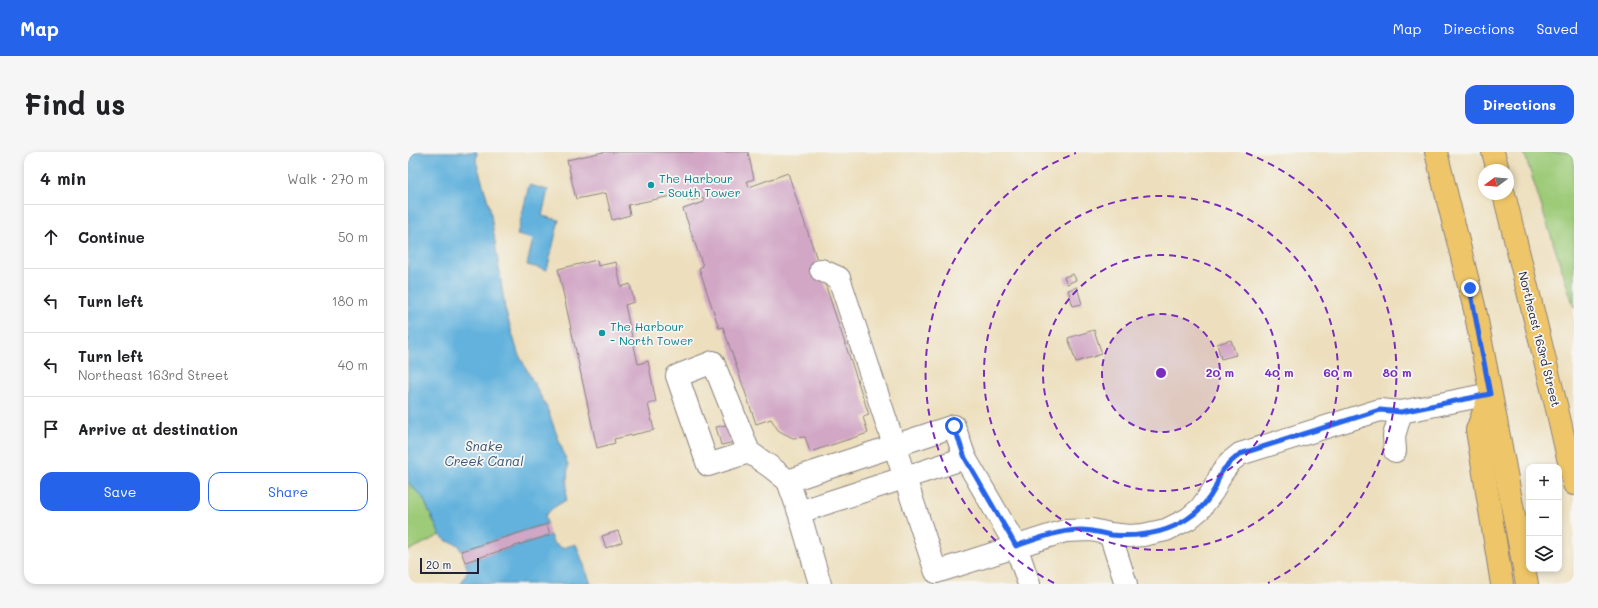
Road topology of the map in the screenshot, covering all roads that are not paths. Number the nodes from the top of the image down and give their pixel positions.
1 (1436, 152) edge
2 (1493, 152) edge
3 (1496, 164) edge
4 (1505, 200) edge
5 (821, 270) dead end
6 (1490, 394) junction
7 (1401, 412) junction
8 (895, 445) junction
9 (1395, 451) dead end
10 (749, 452) junction
11 (965, 458) junction
12 (906, 478) junction
13 (788, 481) junction
14 (1574, 484) edge
15 (799, 512) junction
16 (1110, 534) junction
17 (1016, 546) junction
18 (820, 584) edge
19 (1029, 584) edge
20 (1126, 584) edge
21 (1502, 584) edge
22 (1527, 584) edge

1 - 6 main road
2 - 3 main road
4 - 14 main road, Northeast 163rd Street
5 - 8 street
6 - 7 street
6 - 21 main road
6 - 22 main road
7 - 9 street
7 - 16 street
8 - 11 street
8 - 12 street
8 - 13 street
10 - 10 street
10 - 13 street
11 - 12 street
11 - 17 street
12 - 15 street
12 - 17 street
13 - 15 street
15 - 18 street
16 - 17 street
16 - 20 street
17 - 19 street

